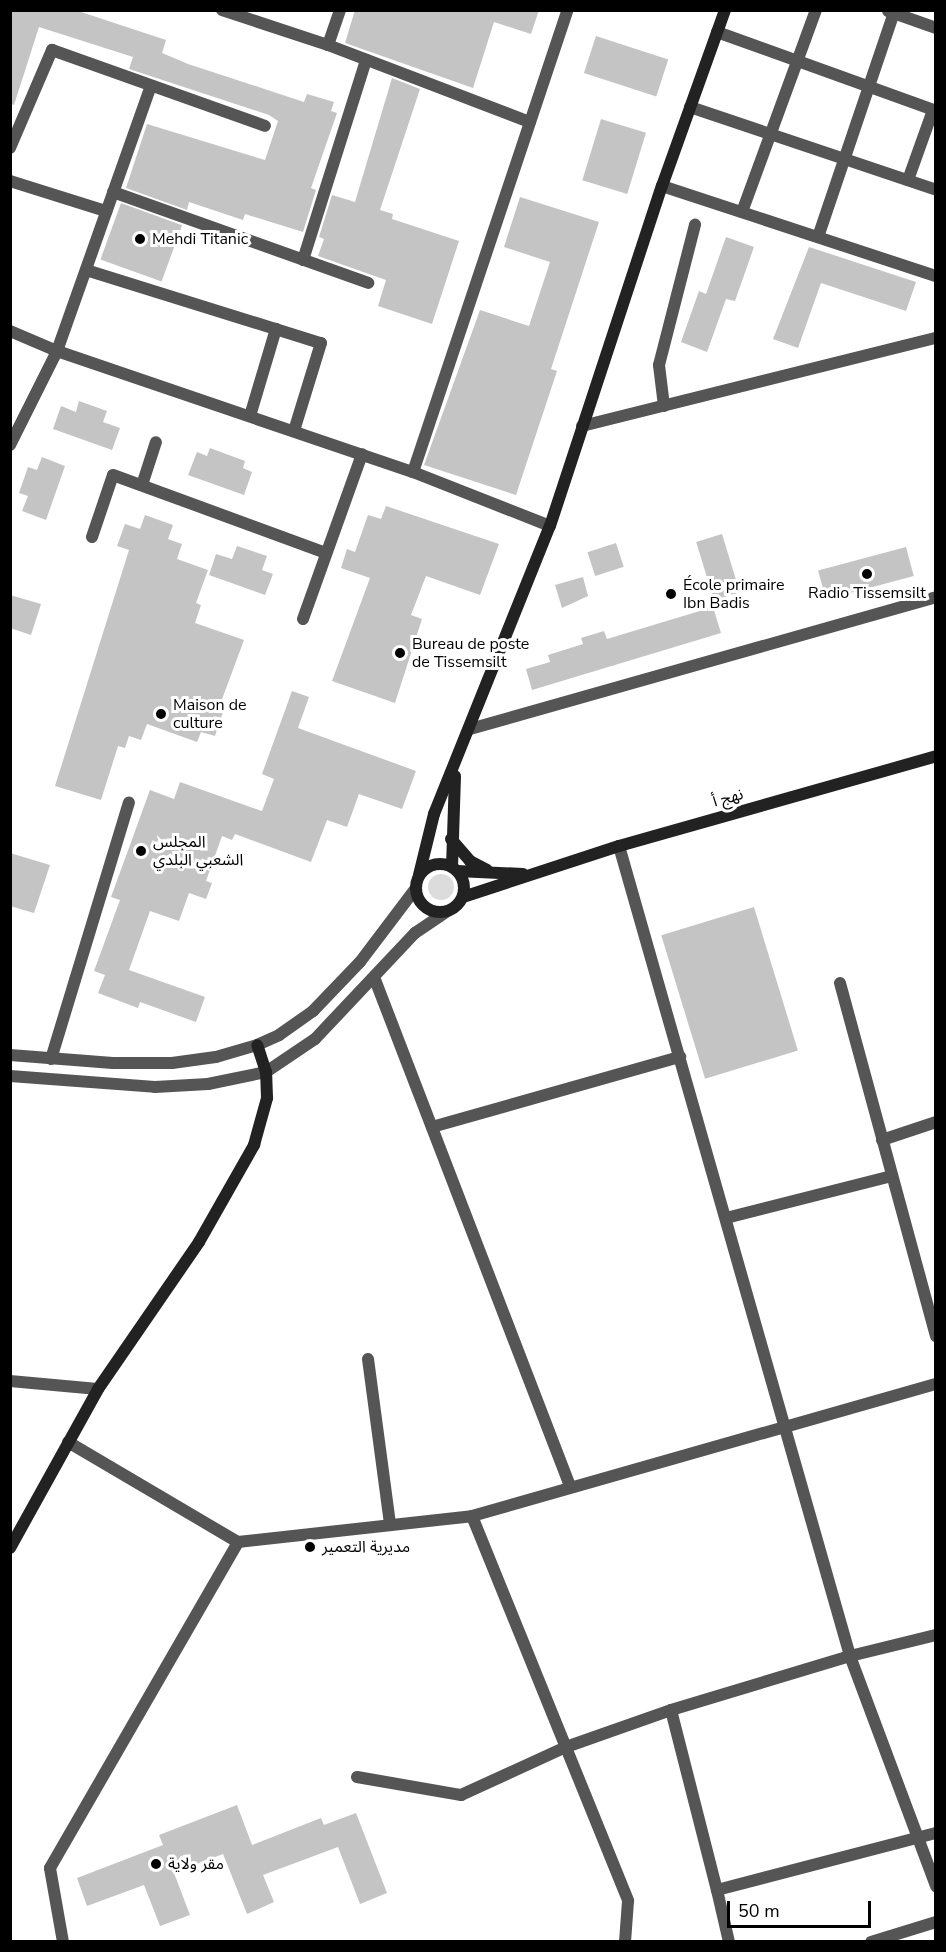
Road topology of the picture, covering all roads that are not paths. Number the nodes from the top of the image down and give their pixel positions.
1 (222, 10) edge
2 (340, 10) edge
3 (568, 10) edge
4 (816, 10) edge
5 (892, 11) edge
6 (721, 12) edge
7 (936, 28) edge
8 (717, 32) junction
9 (328, 45) junction
10 (366, 60) junction
11 (798, 61) junction
12 (869, 87) junction
13 (150, 88) junction
14 (690, 107) junction
15 (934, 110) edge
16 (530, 122) junction
17 (265, 126) dead end
18 (771, 134) junction
19 (10, 148) edge
20 (844, 159) junction
21 (908, 180) junction
22 (10, 181) edge
23 (662, 186) junction
24 (936, 190) edge
25 (113, 192) junction
26 (106, 211) junction
27 (742, 212) junction
28 (695, 225) dead end
29 (818, 237) junction
30 (303, 260) junction
31 (86, 270) junction
32 (936, 276) edge
33 (368, 283) dead end
34 (276, 329) junction
35 (10, 331) edge
36 (936, 338) edge
37 (57, 351) junction
38 (664, 406) junction
39 (250, 416) junction
40 (582, 426) junction
41 (294, 431) junction
42 (12, 439) edge
43 (156, 442) dead end
44 (362, 454) junction
45 (413, 471) junction
46 (142, 485) junction
47 (550, 525) junction
48 (92, 537) dead end
49 (327, 553) junction
50 (936, 597) edge
51 (303, 619) dead end
52 (470, 729) junction
53 (936, 756) edge
54 (456, 763) junction
55 (129, 803) dead end
56 (451, 840) junction
57 (619, 846) junction
58 (455, 869) junction
59 (497, 873) junction
60 (419, 875) junction
61 (530, 875) junction
62 (416, 888) junction
63 (463, 897) junction
64 (446, 912) junction
65 (374, 977) junction
66 (840, 983) dead end
67 (257, 1045) junction
68 (10, 1055) edge
69 (680, 1057) junction
70 (51, 1059) junction
71 (266, 1072) junction
72 (10, 1076) edge
73 (936, 1122) edge
74 (432, 1127) junction
75 (882, 1140) junction
76 (892, 1176) junction
77 (726, 1218) junction
78 (936, 1336) edge
79 (368, 1359) dead end
80 (10, 1381) edge
81 (936, 1384) edge
82 (98, 1389) junction
83 (786, 1425) junction
84 (68, 1442) junction
85 (570, 1486) junction
86 (472, 1516) junction
87 (390, 1524) junction
88 (238, 1542) junction
89 (10, 1548) edge
90 (936, 1635) edge
91 (850, 1656) junction
92 (671, 1710) junction
93 (566, 1747) junction
94 (357, 1776) dead end
95 (936, 1833) edge
96 (916, 1837) junction
97 (936, 1886) edge
98 (717, 1890) junction
99 (936, 1922) edge
100 (63, 1941) edge
101 (625, 1941) edge
102 (729, 1941) edge
103 (871, 1941) edge

1 - 9 street
2 - 9 street
3 - 16 street
4 - 11 street
5 - 7 street
5 - 12 street
6 - 8 main road
8 - 11 street
8 - 14 main road
9 - 10 street
10 - 16 street
10 - 30 street
11 - 12 street
11 - 18 street
12 - 15 street
12 - 20 street
13 - 17 street
13 - 19 street
13 - 25 street
14 - 18 street
14 - 23 main road
15 - 21 street
16 - 45 street
18 - 20 street
18 - 27 street
20 - 21 street
20 - 29 street
21 - 24 street
22 - 26 street
23 - 27 street
23 - 40 main road
25 - 26 street
25 - 30 street
26 - 31 street
27 - 29 street
28 - 38 street
29 - 32 street
30 - 33 street
31 - 34 street
31 - 37 street
34 - 39 street
34 - 41 street
35 - 37 street
36 - 38 street
37 - 39 street
37 - 42 street
38 - 40 street
39 - 41 street
40 - 47 main road
41 - 44 street
43 - 46 street
44 - 45 street
44 - 49 street
45 - 47 street
46 - 48 street
46 - 49 street
47 - 52 main road
49 - 51 street
50 - 52 street
52 - 54 main road
53 - 57 main road, نهج أ
54 - 56 main road
54 - 60 main road
55 - 70 street
56 - 58 main road
56 - 59 main road
57 - 61 main road, نهج أ
57 - 69 street
58 - 59 main road, نهج أ
58 - 60 main road
58 - 63 main road
59 - 61 main road, نهج أ
60 - 62 main road
61 - 63 main road, نهج أ
62 - 64 main road
62 - 67 street
63 - 64 main road
64 - 65 street
65 - 71 street
65 - 74 street
66 - 75 street
67 - 70 street
67 - 71 main road
68 - 70 street
69 - 74 street
69 - 77 street
71 - 72 street
71 - 82 main road
73 - 75 street
74 - 85 street
75 - 76 street
76 - 77 street
76 - 78 street
77 - 83 street
79 - 87 street
80 - 82 street
81 - 83 street
82 - 84 main road
83 - 85 street
83 - 91 street
84 - 88 street
84 - 89 main road
85 - 86 street
86 - 87 street
86 - 93 street
87 - 88 street
88 - 100 street
90 - 91 street
91 - 92 street
91 - 96 street
92 - 93 street
92 - 98 street
93 - 94 street
93 - 101 street
95 - 96 street
96 - 97 street
96 - 98 street
98 - 102 street
99 - 103 street

